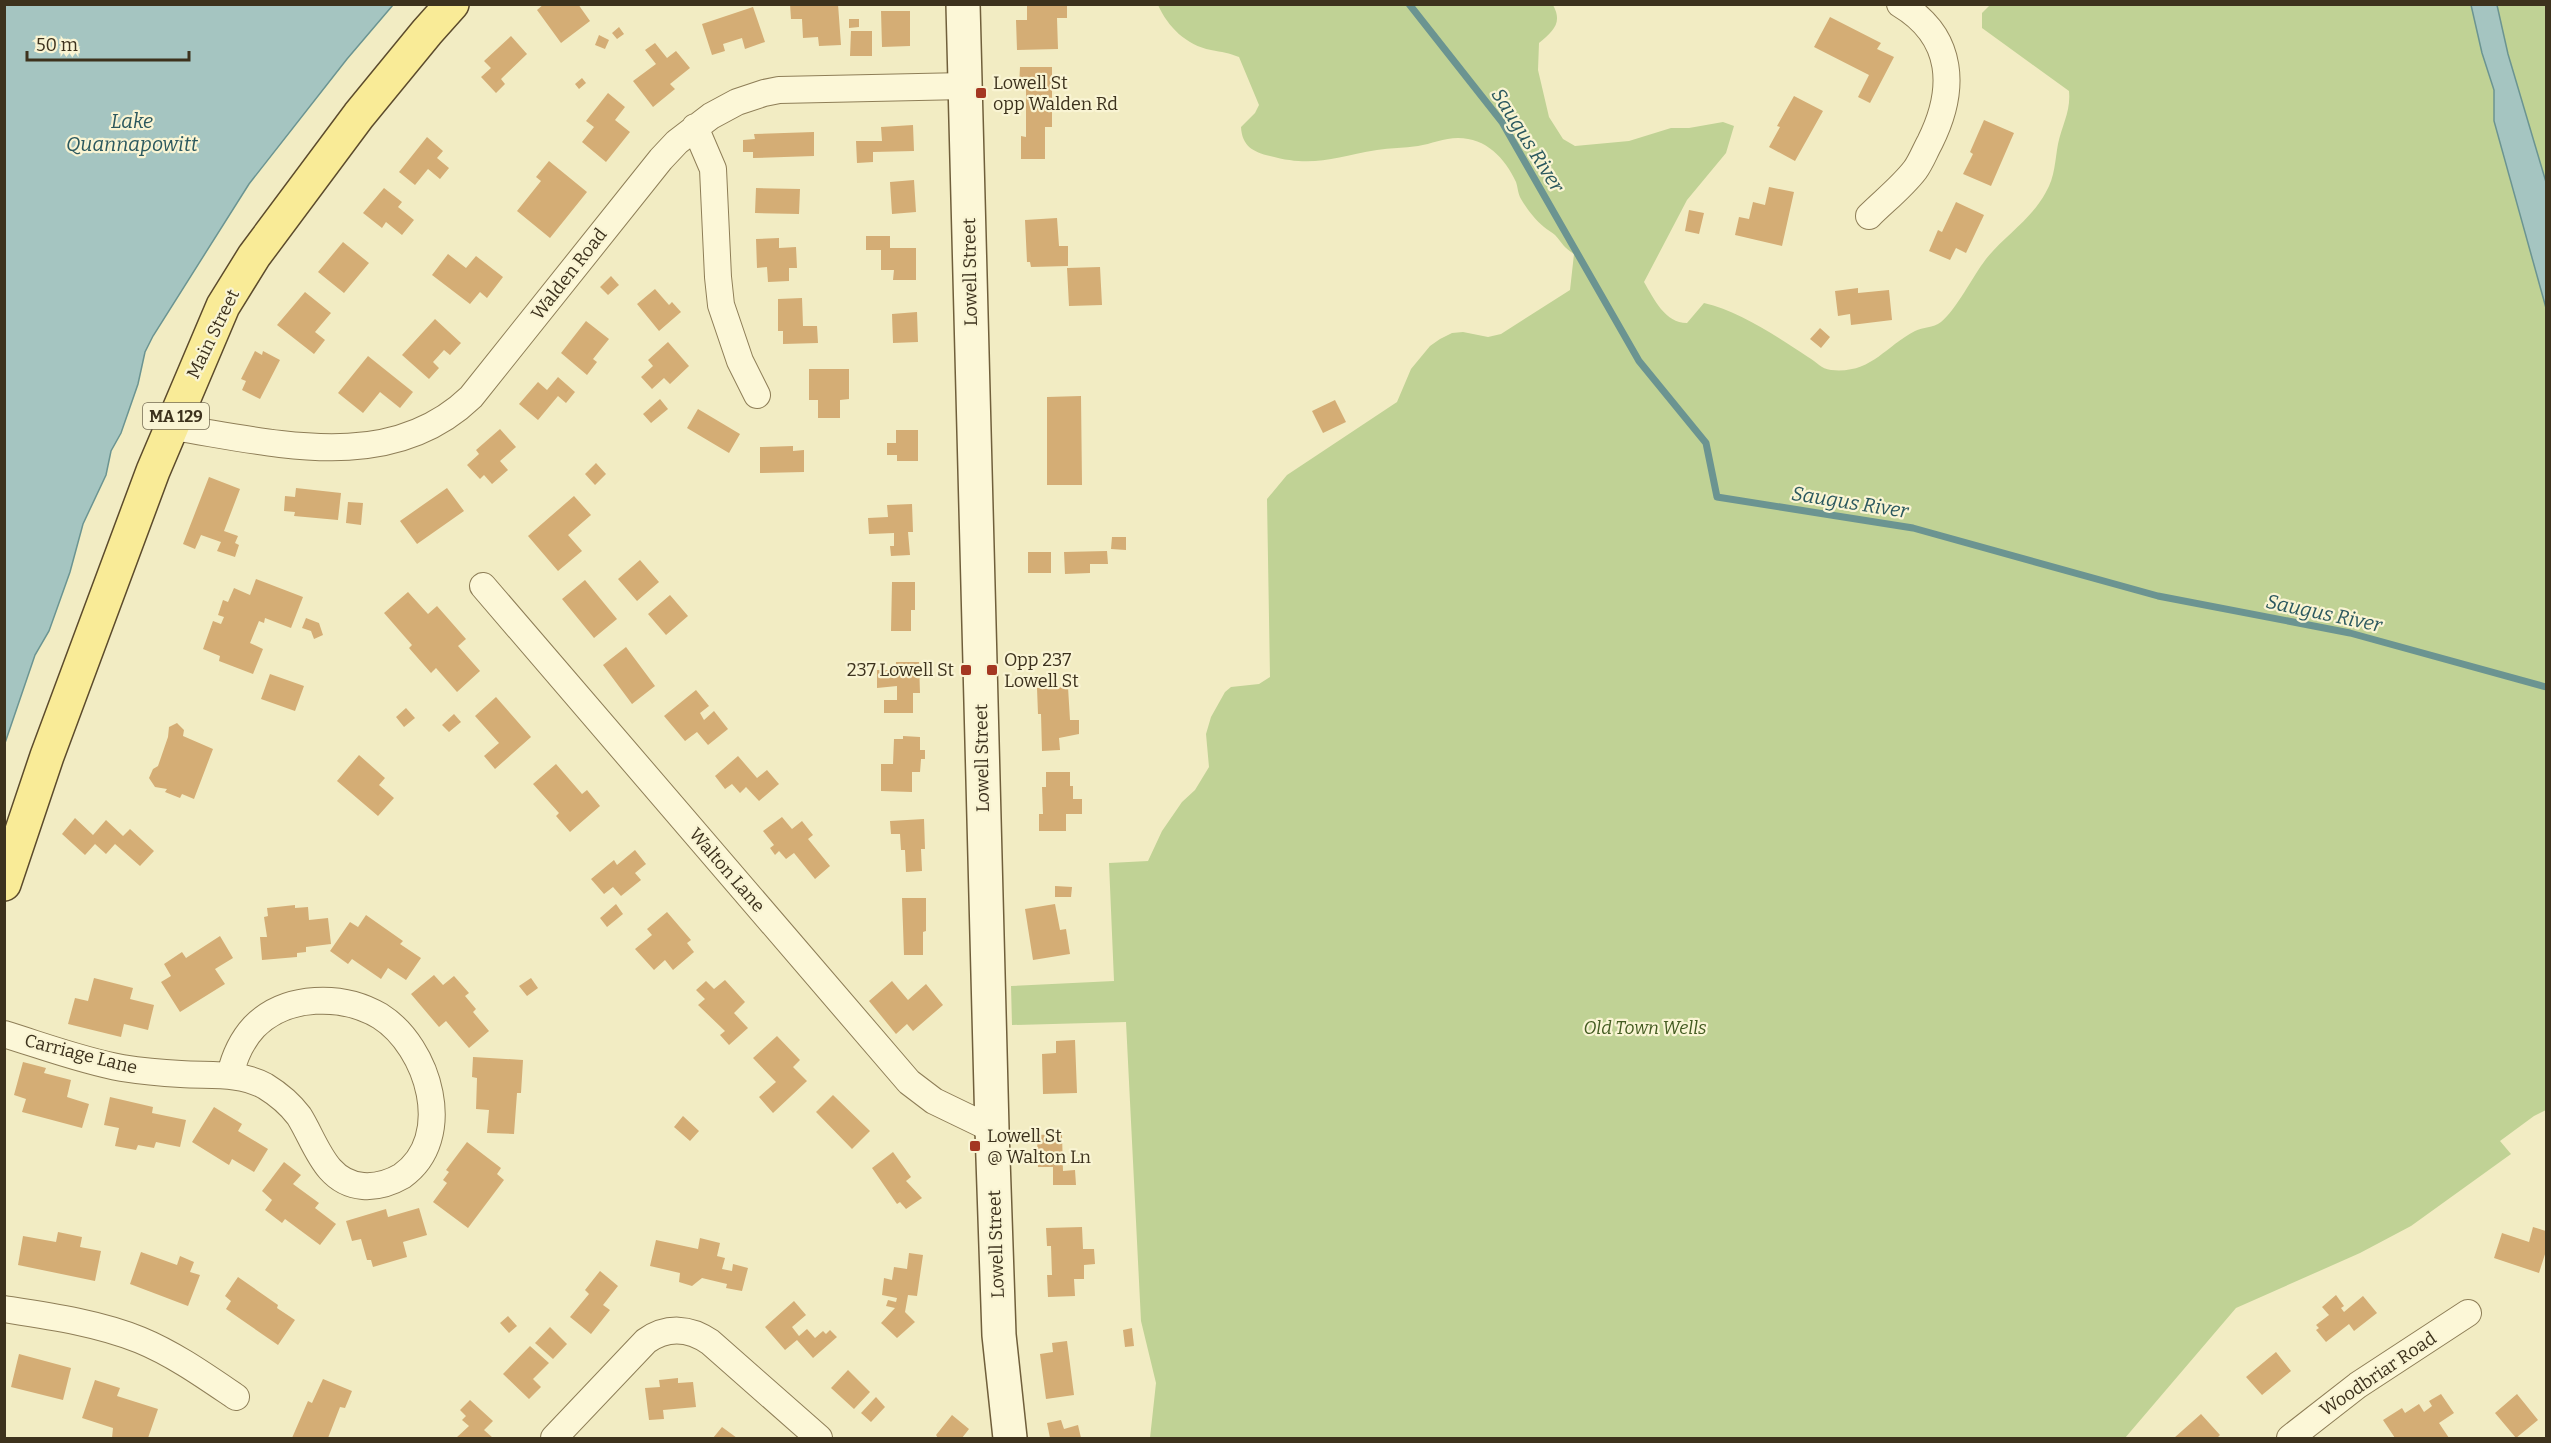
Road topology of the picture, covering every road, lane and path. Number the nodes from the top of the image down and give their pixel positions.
1 (453, 4) edge
2 (963, 4) edge
3 (1900, 4) edge
4 (965, 86) junction
5 (695, 127) junction
6 (1869, 216) dead end
7 (758, 395) dead end
8 (172, 427) junction
9 (483, 586) dead end
10 (4, 884) edge
11 (4, 1034) edge
12 (230, 1076) junction
13 (992, 1129) junction
14 (4, 1309) edge
15 (2468, 1313) dead end
16 (236, 1397) dead end
17 (554, 1438) edge
18 (819, 1438) edge
19 (1010, 1438) edge
20 (2290, 1438) edge

1 - 8 main road, Main Street / MA 129
2 - 4 main road, Lowell Street
3 - 6 street
4 - 5 street, Walden Road
4 - 13 main road, Lowell Street
5 - 7 street
5 - 8 street, Walden Road
8 - 10 main road, Main Street / MA 129
9 - 13 street, Walton Lane
11 - 12 street, Carriage Lane
12 - 12 street, Carriage Lane
13 - 19 main road, Lowell Street
14 - 16 street
15 - 20 street, Woodbriar Road
17 - 18 street

